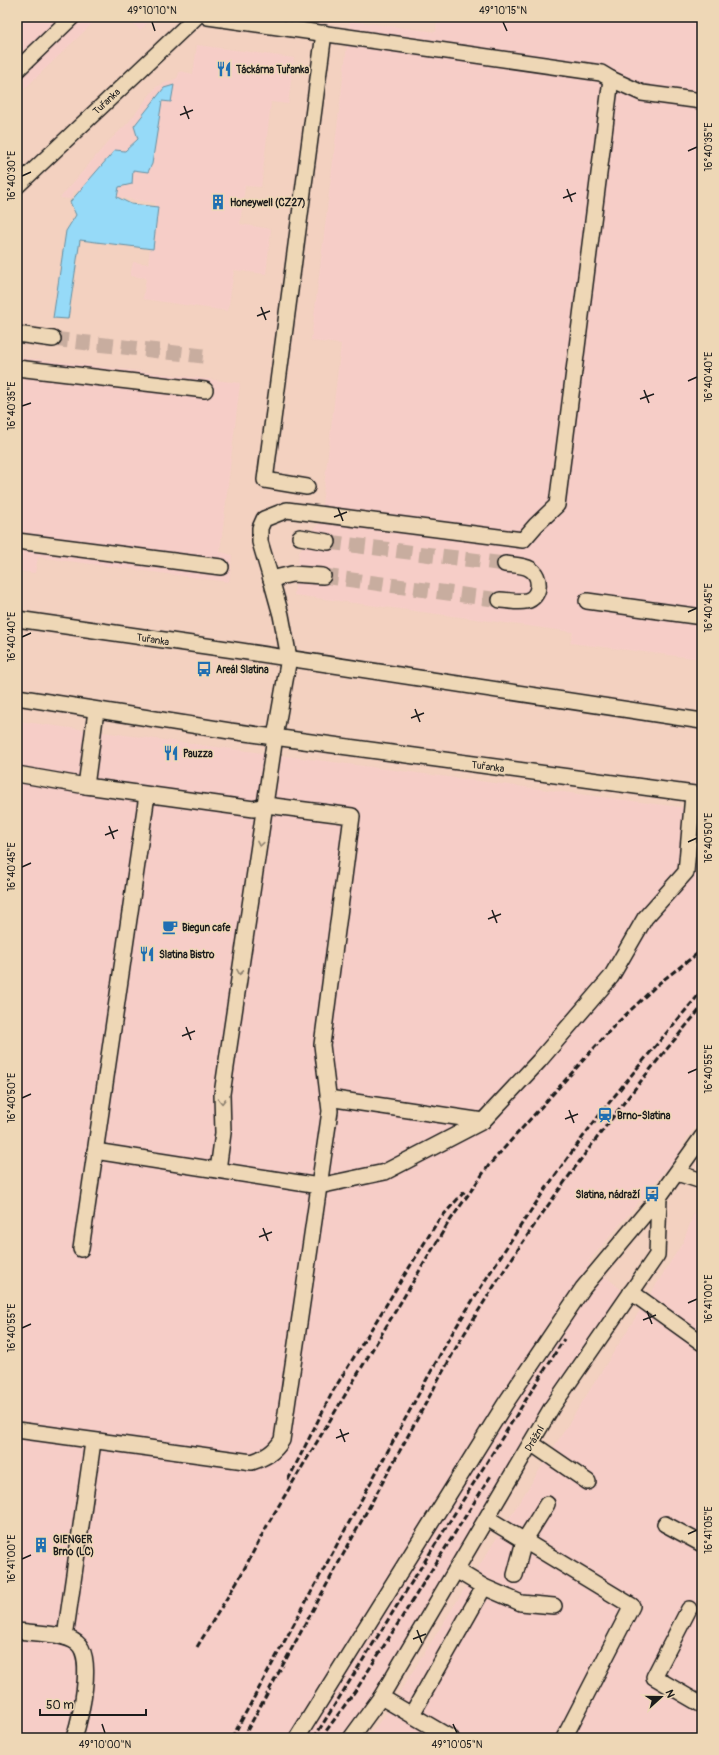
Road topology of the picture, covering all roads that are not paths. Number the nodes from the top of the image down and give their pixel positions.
1 (72, 17) edge
2 (196, 17) edge
3 (208, 17) edge
4 (324, 33) junction
5 (17, 70) edge
6 (611, 79) junction
7 (702, 101) edge
8 (19, 181) edge
9 (17, 334) edge
10 (53, 339) tunnel mouth
11 (17, 368) edge
12 (205, 390) dead end
13 (307, 487) dead end
14 (300, 537) dead end
15 (17, 541) edge
16 (328, 542) tunnel mouth
17 (505, 564) tunnel mouth
18 (221, 567) dead end
19 (323, 576) tunnel mouth
20 (271, 579) junction
21 (500, 600) tunnel mouth
22 (587, 601) dead end
23 (702, 617) edge
24 (17, 619) edge
25 (289, 658) junction
26 (17, 697) edge
27 (96, 711) junction
28 (702, 721) edge
29 (275, 737) junction
30 (17, 774) edge
31 (86, 786) junction
32 (147, 795) junction
33 (697, 795) edge
34 (266, 805) junction
35 (328, 1098) junction
36 (483, 1121) junction
37 (702, 1137) edge
38 (95, 1151) junction
39 (218, 1170) junction
40 (677, 1173) junction
41 (702, 1181) edge
42 (319, 1186) junction
43 (659, 1197) junction
44 (81, 1249) dead end
45 (631, 1292) junction
46 (702, 1343) edge
47 (17, 1430) edge
48 (93, 1442) junction
49 (531, 1443) junction
50 (588, 1482) dead end
51 (547, 1504) dead end
52 (486, 1518) junction
53 (665, 1524) dead end
54 (524, 1541) junction
55 (702, 1544) edge
56 (456, 1570) junction
57 (515, 1575) dead end
58 (484, 1587) junction
59 (554, 1606) dead end
60 (689, 1609) dead end
61 (17, 1631) edge
62 (65, 1637) junction
63 (381, 1696) junction
64 (702, 1705) edge
65 (412, 1714) junction
66 (74, 1738) edge
67 (297, 1738) edge
68 (351, 1738) edge
69 (451, 1738) edge
70 (564, 1738) edge

1 - 5 street
2 - 8 street, Tuřanka
3 - 4 street
4 - 6 street
4 - 13 street
6 - 7 street
6 - 20 street
9 - 10 street
11 - 12 street
14 - 16 street
15 - 18 street
17 - 21 street
19 - 20 street
20 - 25 street
22 - 23 street
24 - 25 street, Tuřanka
25 - 28 street, Tuřanka
25 - 29 street
26 - 27 street, Tuřanka
27 - 29 street, Tuřanka
27 - 31 street
29 - 33 street, Tuřanka
29 - 34 street
30 - 31 street
31 - 32 street
32 - 34 street
32 - 38 street
33 - 36 street
34 - 35 street
34 -> 39 street
35 - 36 street
35 - 42 street
36 - 42 street
37 - 40 street
38 - 39 street
38 - 44 street
39 - 42 street
40 - 41 street
40 - 43 street
42 - 48 street
43 - 45 street, Drážní
43 - 67 street
45 - 46 street
45 - 49 street, Drážní
47 - 48 street
48 - 62 street
49 - 50 street
49 - 52 street, Drážní
51 - 54 street
52 - 54 street
52 - 56 street, Drážní
53 - 55 street
54 - 57 street
54 - 70 street
56 - 58 street
56 - 63 street, Drážní
58 - 59 street
58 - 65 street
60 - 64 street
61 - 62 street
62 - 66 street
63 - 65 street
63 - 68 street, Drážní
65 - 69 street

